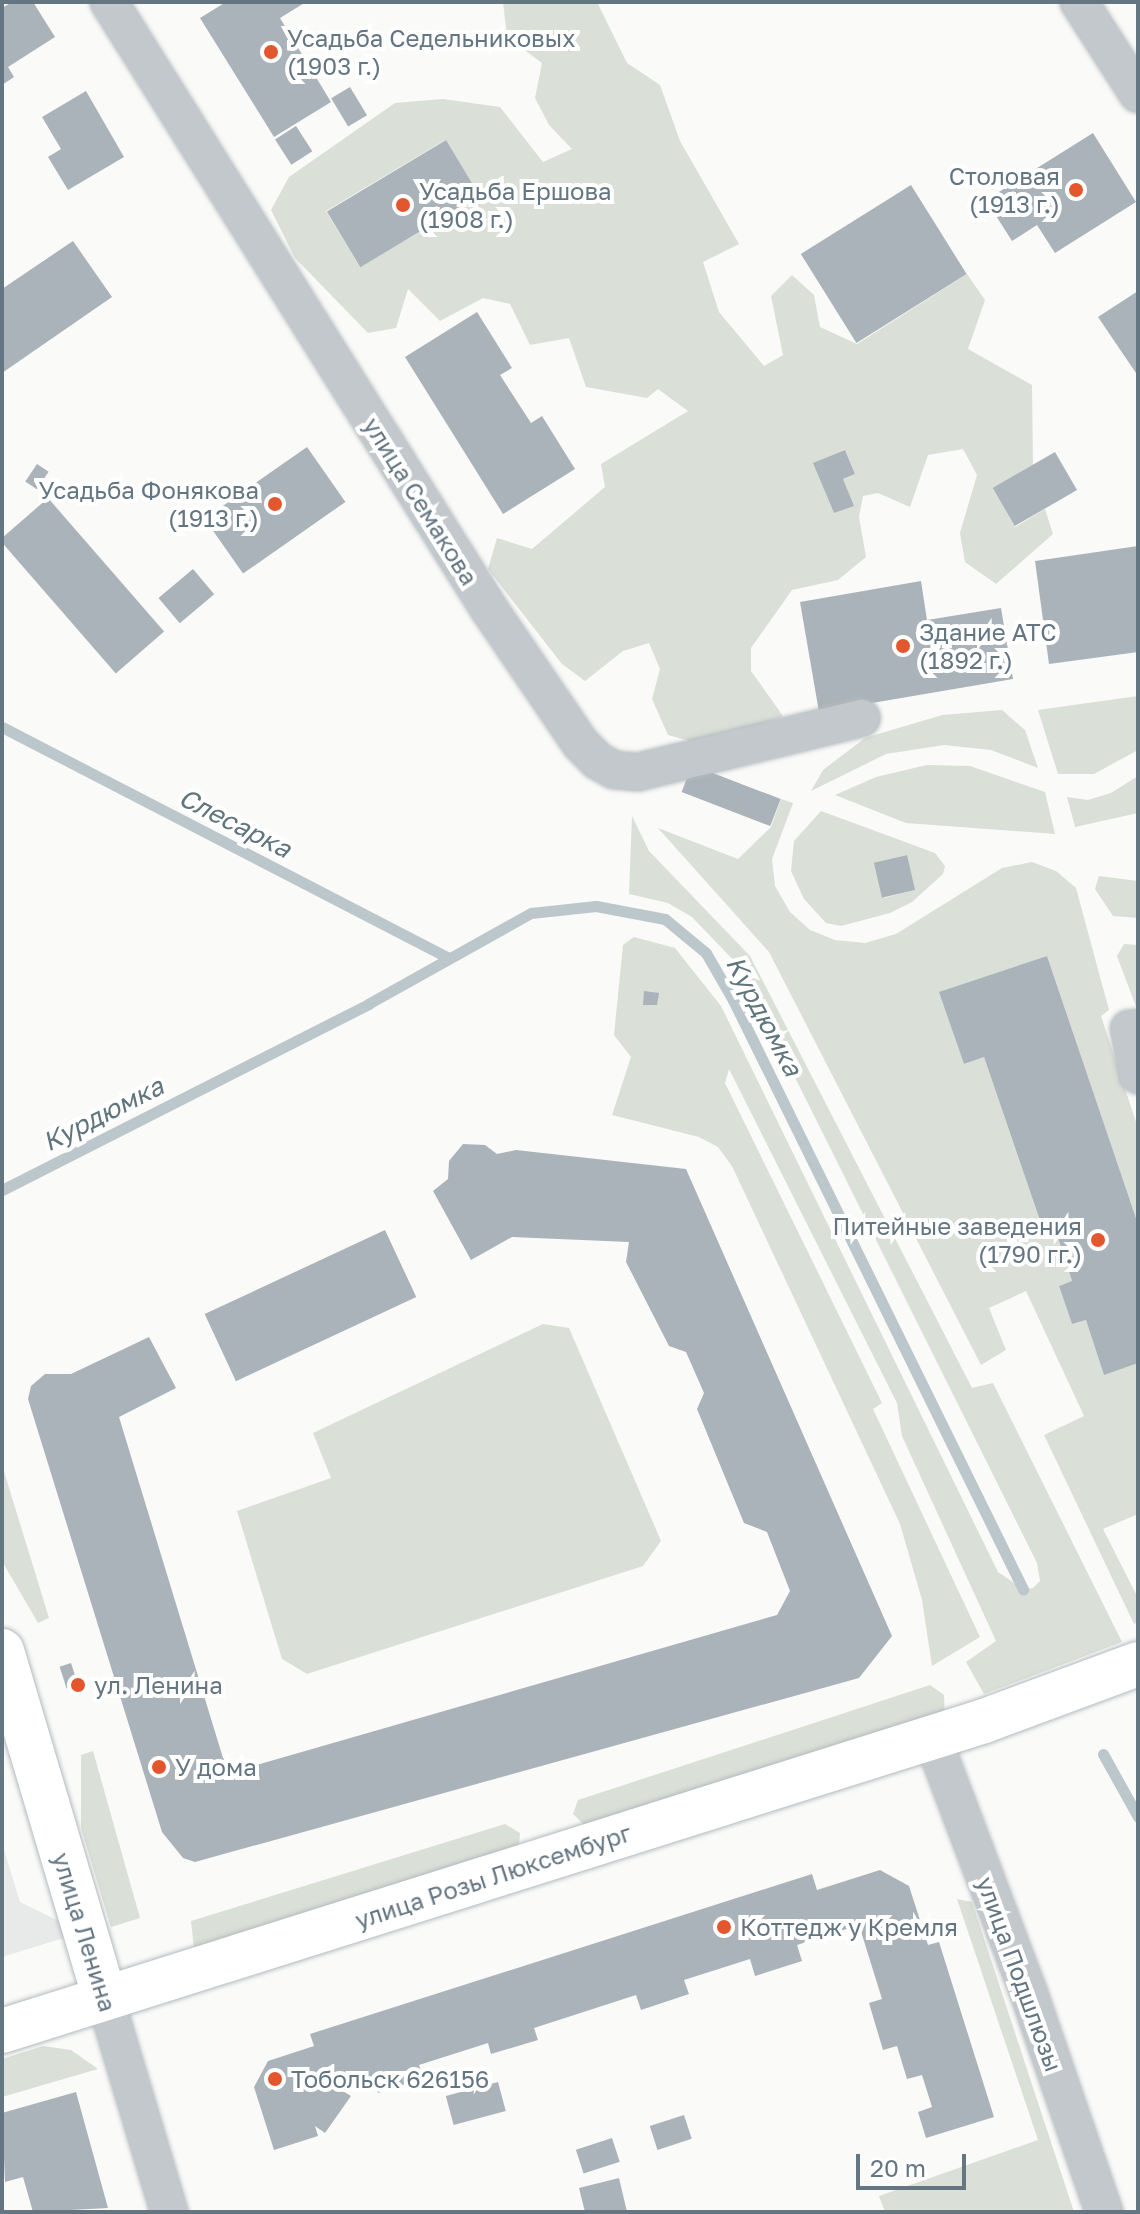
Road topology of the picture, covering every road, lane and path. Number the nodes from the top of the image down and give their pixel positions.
1 (109, 2) edge
2 (1079, 2) edge
3 (1138, 94) edge
4 (862, 718) dead end
5 (1138, 1028) edge
6 (1138, 1075) edge
7 (2, 1651) edge
8 (1138, 1664) edge
9 (932, 1737) junction
10 (105, 1998) junction
11 (2, 2031) edge
12 (169, 2212) edge
13 (1104, 2212) edge

1 - 4 street, улица Семакова
2 - 3 street
5 - 6 street
7 - 10 main road, улица Ленина
8 - 9 main road, улица Розы Люксембург
9 - 10 main road, улица Розы Люксембург
9 - 13 street, улица Подшлюзы
10 - 11 main road, улица Розы Люксембург
10 - 12 street, улица Ленина

